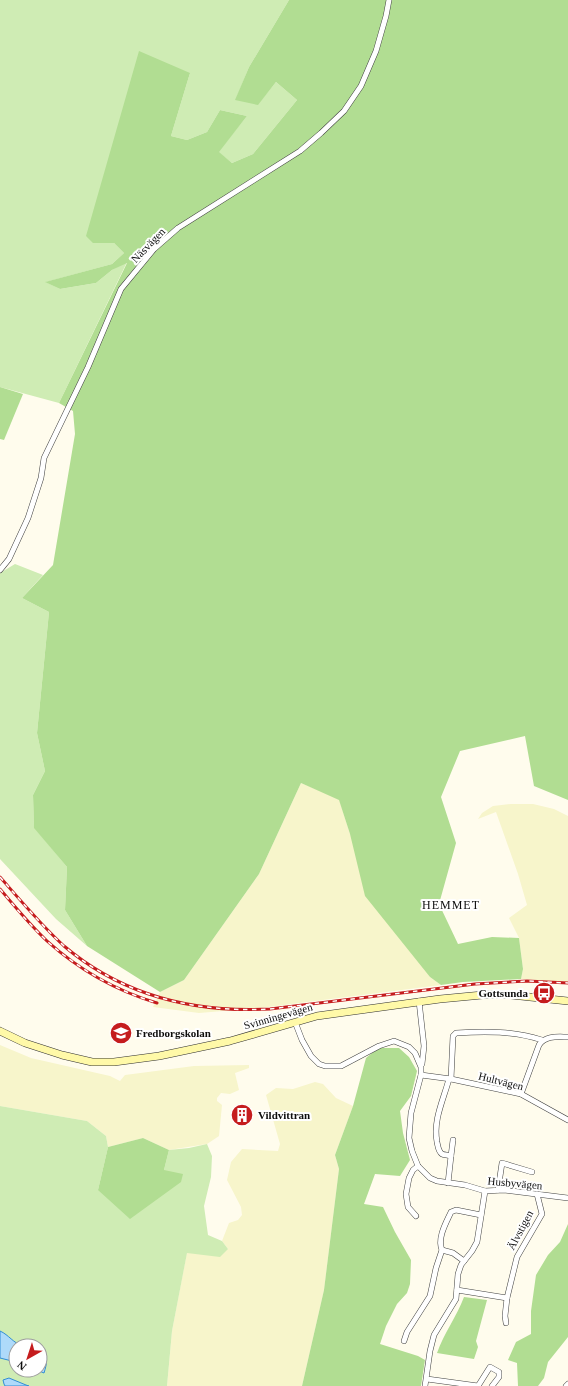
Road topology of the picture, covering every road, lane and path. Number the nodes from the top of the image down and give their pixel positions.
1 (389, 0) edge
2 (0, 570) edge
3 (568, 1001) edge
4 (419, 1002) junction
5 (295, 1022) junction
6 (0, 1031) edge
7 (568, 1037) edge
8 (542, 1040) junction
9 (421, 1067) junction
10 (421, 1074) junction
11 (450, 1079) junction
12 (521, 1094) junction
13 (568, 1120) edge
14 (453, 1140) dead end
15 (451, 1156) junction
16 (418, 1166) junction
17 (532, 1172) dead end
18 (448, 1183) junction
19 (498, 1190) junction
20 (485, 1191) junction
21 (537, 1194) junction
22 (568, 1198) edge
23 (481, 1215) junction
24 (416, 1216) dead end
25 (442, 1250) junction
26 (464, 1261) junction
27 (457, 1290) junction
28 (507, 1298) junction
29 (506, 1323) dead end
30 (404, 1341) dead end
31 (427, 1379) junction
32 (425, 1386) edge
33 (478, 1386) edge
34 (492, 1386) edge

1 - 2 street, Näsvägen
3 - 4 main road, Svinningevägen
4 - 5 main road, Svinningevägen
4 - 9 street
5 - 6 main road, Svinningevägen
5 - 9 street, Husbyvägen
7 - 8 street
8 - 11 street
8 - 12 street
9 - 10 street, Husbyvägen
10 - 11 street, Hultvägen
10 - 16 street, Husbyvägen
11 - 12 street, Hultvägen
11 - 15 street
12 - 13 street, Hultvägen
14 - 15 street
15 - 18 street
16 - 18 street, Husbyvägen
16 - 24 street
17 - 19 street
18 - 20 street, Husbyvägen
19 - 20 street, Husbyvägen
19 - 21 street, Husbyvägen
20 - 23 street
21 - 22 street, Husbyvägen
21 - 28 street, Älvstigen
23 - 25 street
23 - 26 street
25 - 26 street
25 - 30 street
26 - 27 street
27 - 28 street
27 - 31 street
28 - 29 street, Älvstigen
31 - 32 street
31 - 33 street
33 - 34 street

